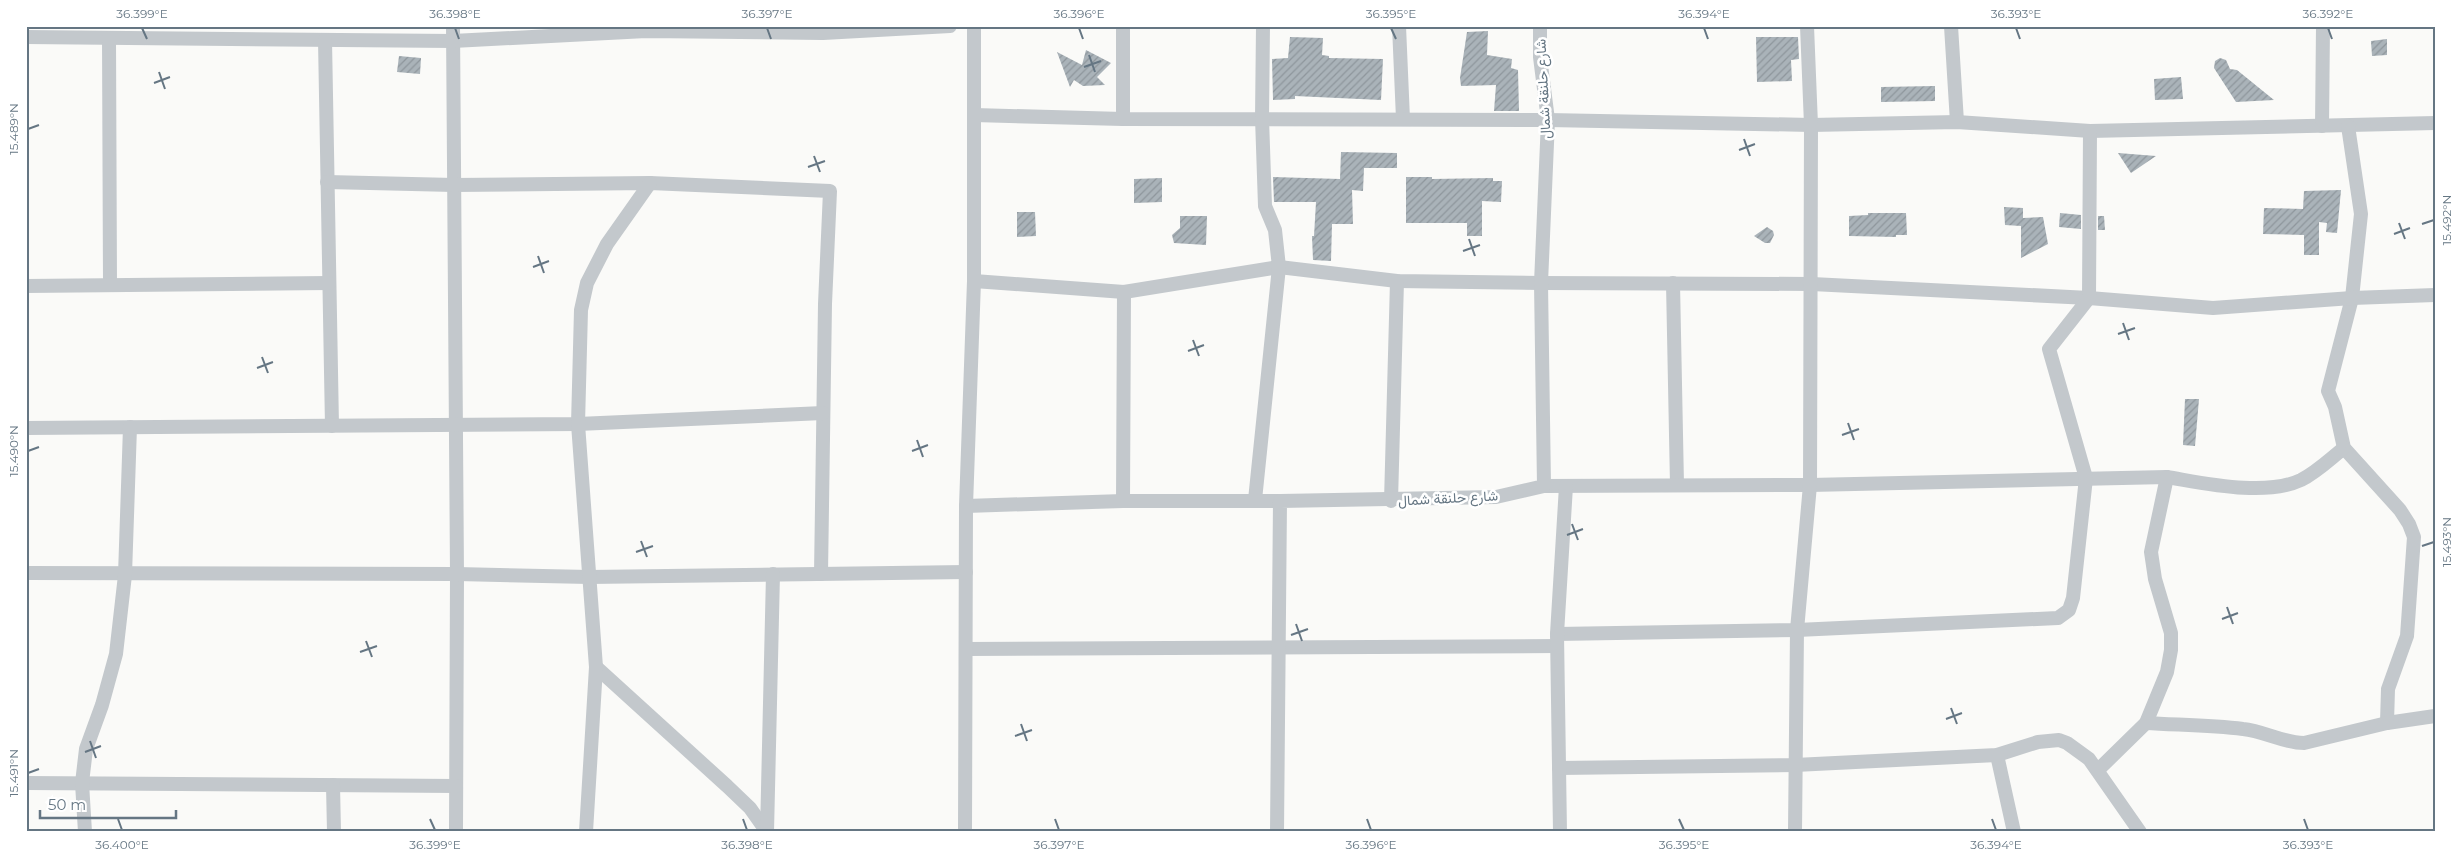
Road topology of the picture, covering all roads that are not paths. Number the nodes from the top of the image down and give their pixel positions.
1 (453, 26) edge
2 (950, 26) edge
3 (974, 26) edge
4 (1123, 26) edge
5 (1263, 26) edge
6 (1399, 26) edge
7 (1540, 26) edge
8 (1806, 26) edge
9 (1951, 26) edge
10 (2323, 26) edge
11 (823, 30) edge
12 (344, 33) edge
13 (26, 37) edge
14 (109, 38) junction
15 (325, 40) junction
16 (453, 41) junction
17 (974, 115) junction
18 (1262, 118) junction
19 (1123, 119) junction
20 (1403, 119) junction
21 (1548, 120) junction
22 (1957, 122) junction
23 (2435, 123) edge
24 (1811, 124) junction
25 (2322, 126) junction
26 (2348, 126) junction
27 (2090, 131) junction
28 (328, 182) junction
29 (650, 183) junction
30 (454, 185) junction
31 (1279, 267) junction
32 (974, 281) junction
33 (1397, 281) junction
34 (329, 283) junction
35 (110, 284) junction
36 (1541, 284) junction
37 (1673, 284) junction
38 (1812, 284) junction
39 (26, 286) edge
40 (1124, 292) junction
41 (2435, 295) edge
42 (2089, 298) junction
43 (2352, 298) junction
44 (823, 414) junction
45 (578, 424) junction
46 (332, 426) junction
47 (456, 426) junction
48 (130, 427) junction
49 (26, 428) edge
50 (2344, 448) junction
51 (2167, 476) junction
52 (2086, 478) junction
53 (1676, 485) junction
54 (1810, 485) junction
55 (1544, 486) junction
56 (1566, 486) junction
57 (1255, 500) junction
58 (1123, 501) junction
59 (1280, 501) junction
60 (1391, 501) junction
61 (966, 506) junction
62 (966, 572) junction
63 (26, 573) edge
64 (457, 574) junction
65 (773, 574) junction
66 (821, 574) junction
67 (125, 575) junction
68 (589, 577) junction
69 (1797, 630) junction
70 (1557, 640) junction
71 (1280, 647) junction
72 (966, 649) junction
73 (596, 667) junction
74 (2435, 716) edge
75 (2146, 723) junction
76 (2387, 723) junction
77 (1997, 755) junction
78 (1796, 765) junction
79 (1559, 768) junction
80 (2098, 770) junction
81 (26, 783) edge
82 (82, 783) junction
83 (333, 785) junction
84 (456, 786) junction
85 (85, 832) edge
86 (334, 832) edge
87 (456, 832) edge
88 (586, 832) edge
89 (965, 832) edge
90 (1277, 832) edge
91 (1560, 832) edge
92 (1795, 832) edge
93 (2014, 832) edge
94 (2140, 832) edge

1 - 16 street
2 - 11 street
3 - 17 street
4 - 19 street
5 - 18 street
6 - 20 street
7 - 21 street, شارع حلنقة شمال
8 - 24 street
9 - 22 street
10 - 25 street
11 - 16 street
12 - 15 street
12 - 16 street
13 - 14 street
14 - 15 street
14 - 35 street
15 - 28 street
16 - 30 street
17 - 19 street
17 - 32 street
18 - 19 street
18 - 20 street
18 - 31 street
20 - 21 street
21 - 24 street
21 - 36 street, شارع حلنقة شمال
22 - 24 street
22 - 27 street
23 - 26 street
24 - 38 street
25 - 26 street
25 - 27 street
26 - 43 street
27 - 42 street
28 - 30 street
28 - 34 street
29 - 30 street
29 - 44 street
29 - 45 street
30 - 47 street
31 - 33 street
31 - 40 street
31 - 57 street
32 - 40 street
32 - 61 street
33 - 36 street
33 - 60 street
34 - 35 street
34 - 46 street
35 - 39 street
36 - 37 street
36 - 55 street, شارع حلنقة شمال
37 - 38 street
37 - 53 street
38 - 42 street
38 - 54 street
40 - 58 street
41 - 43 street
42 - 43 street
42 - 52 street
43 - 50 street
44 - 45 street
44 - 66 street
45 - 47 street
45 - 68 street
46 - 47 street
46 - 48 street
47 - 64 street
48 - 49 street
48 - 67 street
50 - 51 street
50 - 76 street
51 - 52 street
51 - 75 street
52 - 54 street
52 - 69 street
53 - 54 street
53 - 56 street
54 - 69 street
55 - 56 street
55 - 60 street, شارع حلنقة شمال
56 - 70 street
57 - 58 street, شارع حلنقة شمال
57 - 59 street, شارع حلنقة شمال
58 - 61 street, شارع حلنقة شمال
59 - 60 street, شارع حلنقة شمال
59 - 71 street
61 - 62 street
62 - 66 street
62 - 72 street
63 - 67 street
64 - 67 street
64 - 68 street
64 - 84 street
65 - 66 street
65 - 68 street
65 - 73 street
67 - 82 street
68 - 73 street
69 - 70 street
69 - 78 street
70 - 71 street
70 - 79 street
71 - 72 street
71 - 90 street
72 - 89 street
73 - 88 street
74 - 76 street
75 - 76 street
75 - 80 street
77 - 78 street
77 - 80 street
77 - 93 street
78 - 79 street
78 - 92 street
79 - 91 street
80 - 94 street
81 - 82 street
82 - 83 street
82 - 85 street
83 - 84 street
83 - 86 street
84 - 87 street

